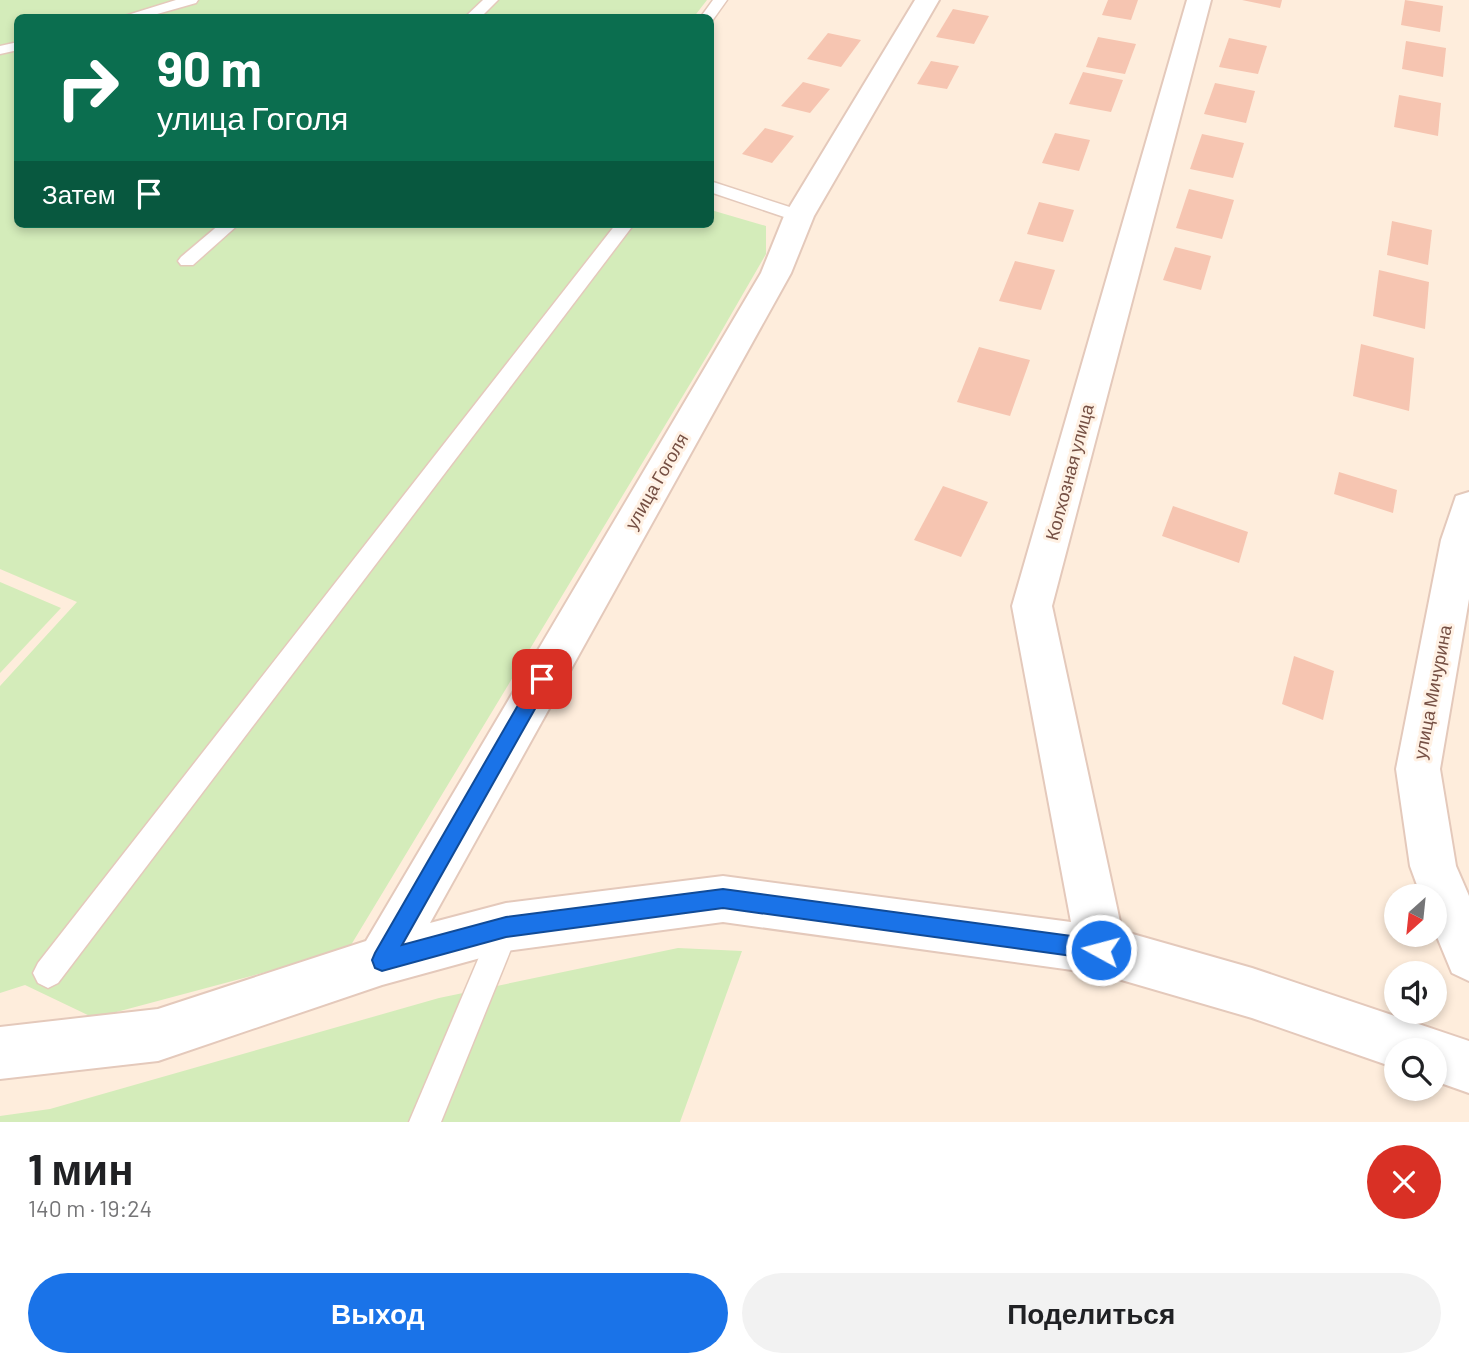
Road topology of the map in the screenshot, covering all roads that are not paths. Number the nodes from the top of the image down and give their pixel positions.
1 (191, 0) edge
2 (491, 0) edge
3 (928, 0) edge
4 (1199, 0) edge
5 (140, 14) edge
6 (475, 14) edge
7 (714, 187) edge
8 (799, 216) junction
9 (225, 228) edge
10 (622, 228) edge
11 (187, 261) dead end
12 (1469, 506) edge
13 (506, 927) junction
14 (1101, 950) junction
15 (1469, 956) edge
16 (382, 960) junction
17 (48, 973) dead end
18 (1384, 1038) edge
19 (0, 1053) edge
20 (1447, 1059) edge
21 (1469, 1067) edge
22 (425, 1122) edge

1 - 5 lane
2 - 6 lane
3 - 8 street, улица Гоголя
4 - 14 street, Колхозная улица
7 - 8 lane
8 - 16 street, улица Гоголя
9 - 11 lane
10 - 17 lane
12 - 15 street, улица Мичурина
13 - 14 street
13 - 16 street
13 - 22 lane
14 - 18 street
16 - 19 street
20 - 21 street

